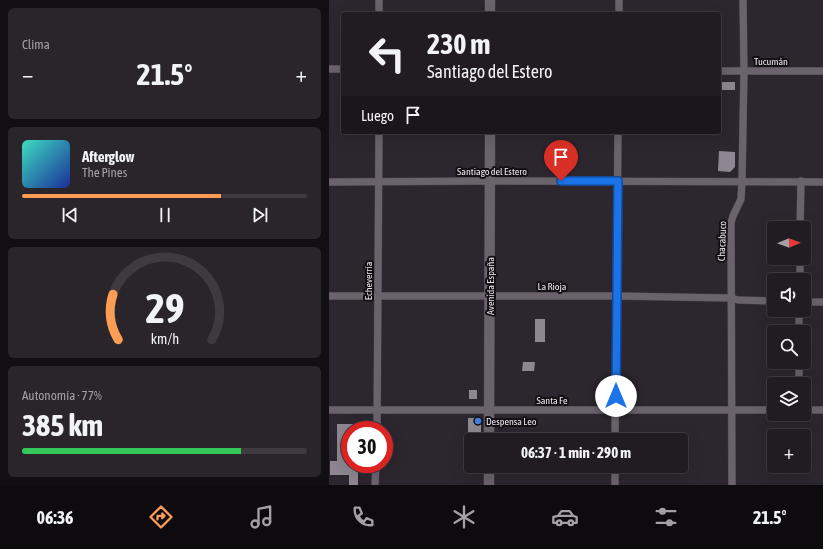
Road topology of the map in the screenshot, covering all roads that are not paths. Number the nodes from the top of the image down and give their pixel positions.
1 (379, 0) edge
2 (490, 0) edge
3 (619, 0) edge
4 (743, 0) edge
5 (379, 12) edge
6 (490, 12) edge
7 (619, 12) edge
8 (329, 68) edge
9 (341, 69) edge
10 (721, 71) edge
11 (744, 71) junction
12 (823, 71) edge
13 (379, 134) edge
14 (490, 134) edge
15 (618, 134) edge
16 (490, 181) junction
17 (618, 181) junction
18 (742, 181) junction
19 (329, 182) edge
20 (379, 182) junction
21 (801, 182) junction
22 (823, 182) edge
23 (800, 221) edge
24 (329, 296) edge
25 (378, 296) junction
26 (490, 296) junction
27 (616, 296) junction
28 (731, 298) junction
29 (767, 301) edge
30 (811, 302) edge
31 (823, 302) edge
32 (378, 409) junction
33 (329, 410) edge
34 (489, 410) junction
35 (616, 410) junction
36 (731, 410) junction
37 (767, 410) edge
38 (811, 410) edge
39 (823, 410) edge
40 (377, 421) edge
41 (489, 433) edge
42 (615, 433) edge
43 (376, 473) edge
44 (489, 473) edge
45 (615, 473) edge
46 (375, 485) edge
47 (489, 485) edge
48 (615, 485) edge
49 (732, 485) edge

1 - 5 street
2 - 6 street
3 - 7 street
4 - 11 street, Chacabuco
8 - 9 street
10 - 11 street, Tucumán
11 - 12 street, Tucumán
11 - 18 street, Chacabuco
13 - 20 street, Echeverría
14 - 16 street, Avenida España
15 - 17 street
16 - 17 street, Santiago del Estero
16 - 20 street, Santiago del Estero
16 - 26 street, Avenida España
17 - 18 street, Santiago del Estero
17 - 27 street
18 - 21 street, Santiago del Estero
18 - 28 street, Chacabuco
19 - 20 street, Santiago del Estero
20 - 25 street, Echeverría
21 - 22 street, Santiago del Estero
21 - 23 street
24 - 25 street, La Rioja
25 - 26 street, La Rioja
25 - 32 street, Echeverría
26 - 27 street, La Rioja
26 - 34 street, Avenida España
27 - 28 street, La Rioja
27 - 35 street
28 - 29 street, La Rioja
28 - 36 street, Chacabuco
30 - 31 street
32 - 33 street, Santa Fe
32 - 34 street, Santa Fe
32 - 40 street, Echeverría
34 - 35 street, Santa Fe
34 - 41 street, Avenida España
35 - 36 street, Santa Fe
35 - 42 street
36 - 37 street, Santa Fe
36 - 49 street, Chacabuco
38 - 39 street
43 - 46 street
44 - 47 street
45 - 48 street

